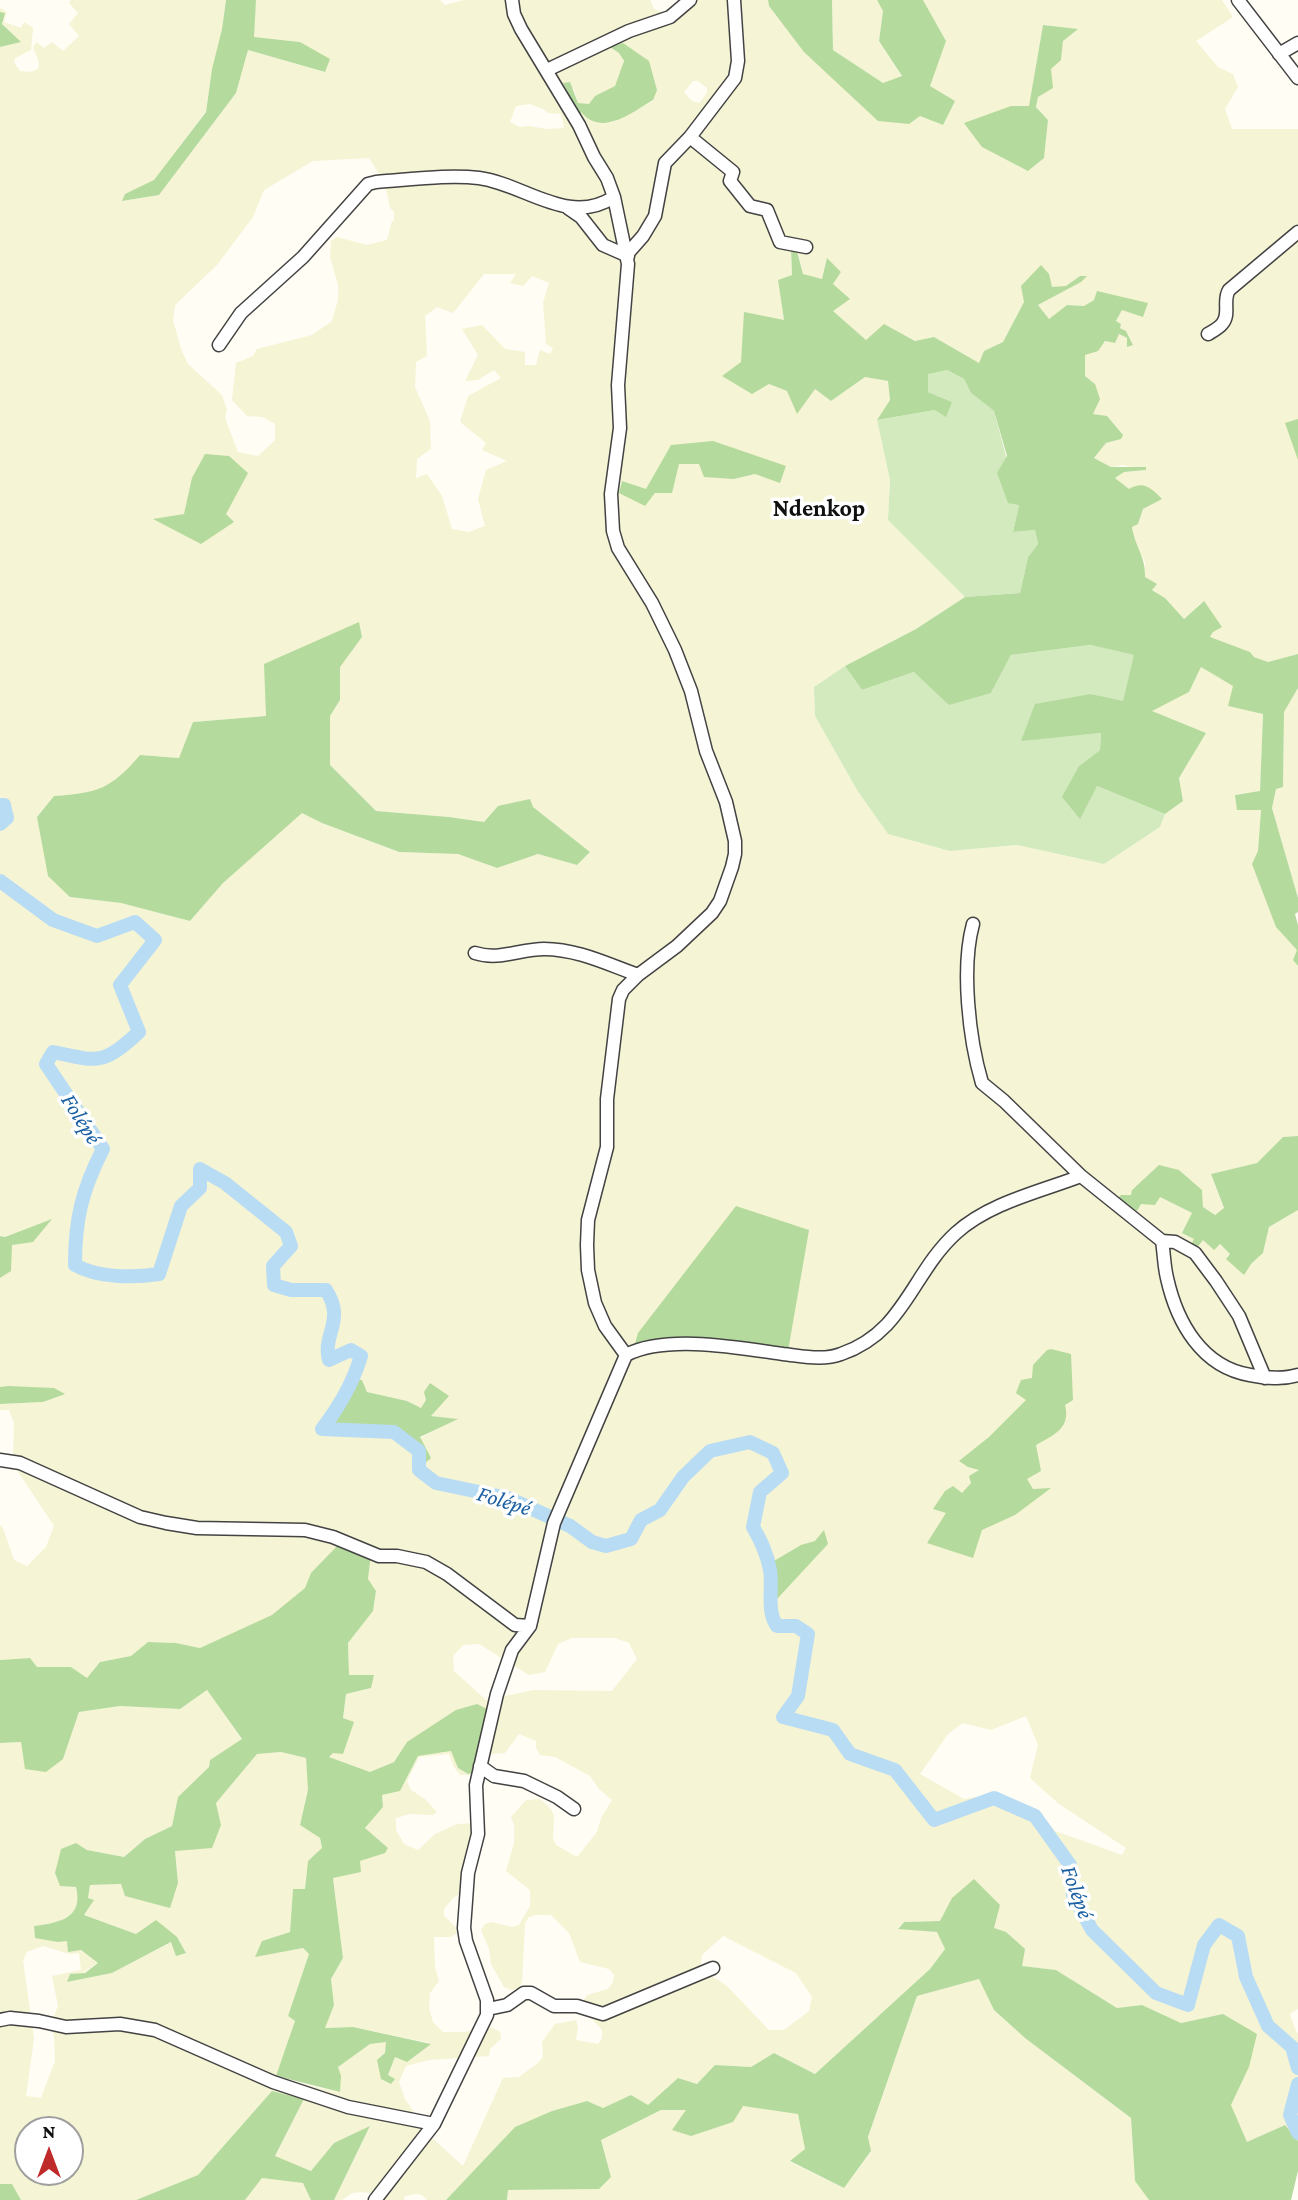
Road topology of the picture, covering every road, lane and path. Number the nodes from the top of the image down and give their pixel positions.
1 (512, 0) edge
2 (690, 0) edge
3 (734, 0) edge
4 (1238, 0) edge
5 (1298, 43) edge
6 (1279, 54) junction
7 (547, 70) junction
8 (1298, 78) edge
9 (690, 137) junction
10 (614, 197) junction
11 (568, 208) junction
12 (1298, 232) edge
13 (806, 247) dead end
14 (628, 255) junction
15 (1208, 334) dead end
16 (219, 345) dead end
17 (973, 923) dead end
18 (475, 953) dead end
19 (638, 975) junction
20 (1081, 1177) junction
21 (1162, 1241) junction
22 (626, 1355) junction
23 (1298, 1375) edge
24 (1265, 1378) junction
25 (0, 1460) edge
26 (530, 1626) junction
27 (480, 1766) junction
28 (575, 1809) dead end
29 (713, 1969) dead end
30 (488, 2009) junction
31 (0, 2020) edge
32 (434, 2124) junction
33 (375, 2200) edge

1 - 7 street
2 - 7 street
3 - 9 street
4 - 6 street
5 - 6 street
6 - 8 street
7 - 10 street
9 - 13 street
9 - 14 street
10 - 11 street
10 - 14 street
11 - 14 street
11 - 16 street
12 - 15 street
14 - 19 street
17 - 20 street
18 - 19 street
19 - 22 street
20 - 21 street
20 - 22 street
21 - 24 street
21 - 24 street
22 - 26 street
23 - 24 street
25 - 26 street
26 - 27 street
27 - 28 street
27 - 30 street
29 - 30 street
30 - 32 street
31 - 32 street
32 - 33 street

